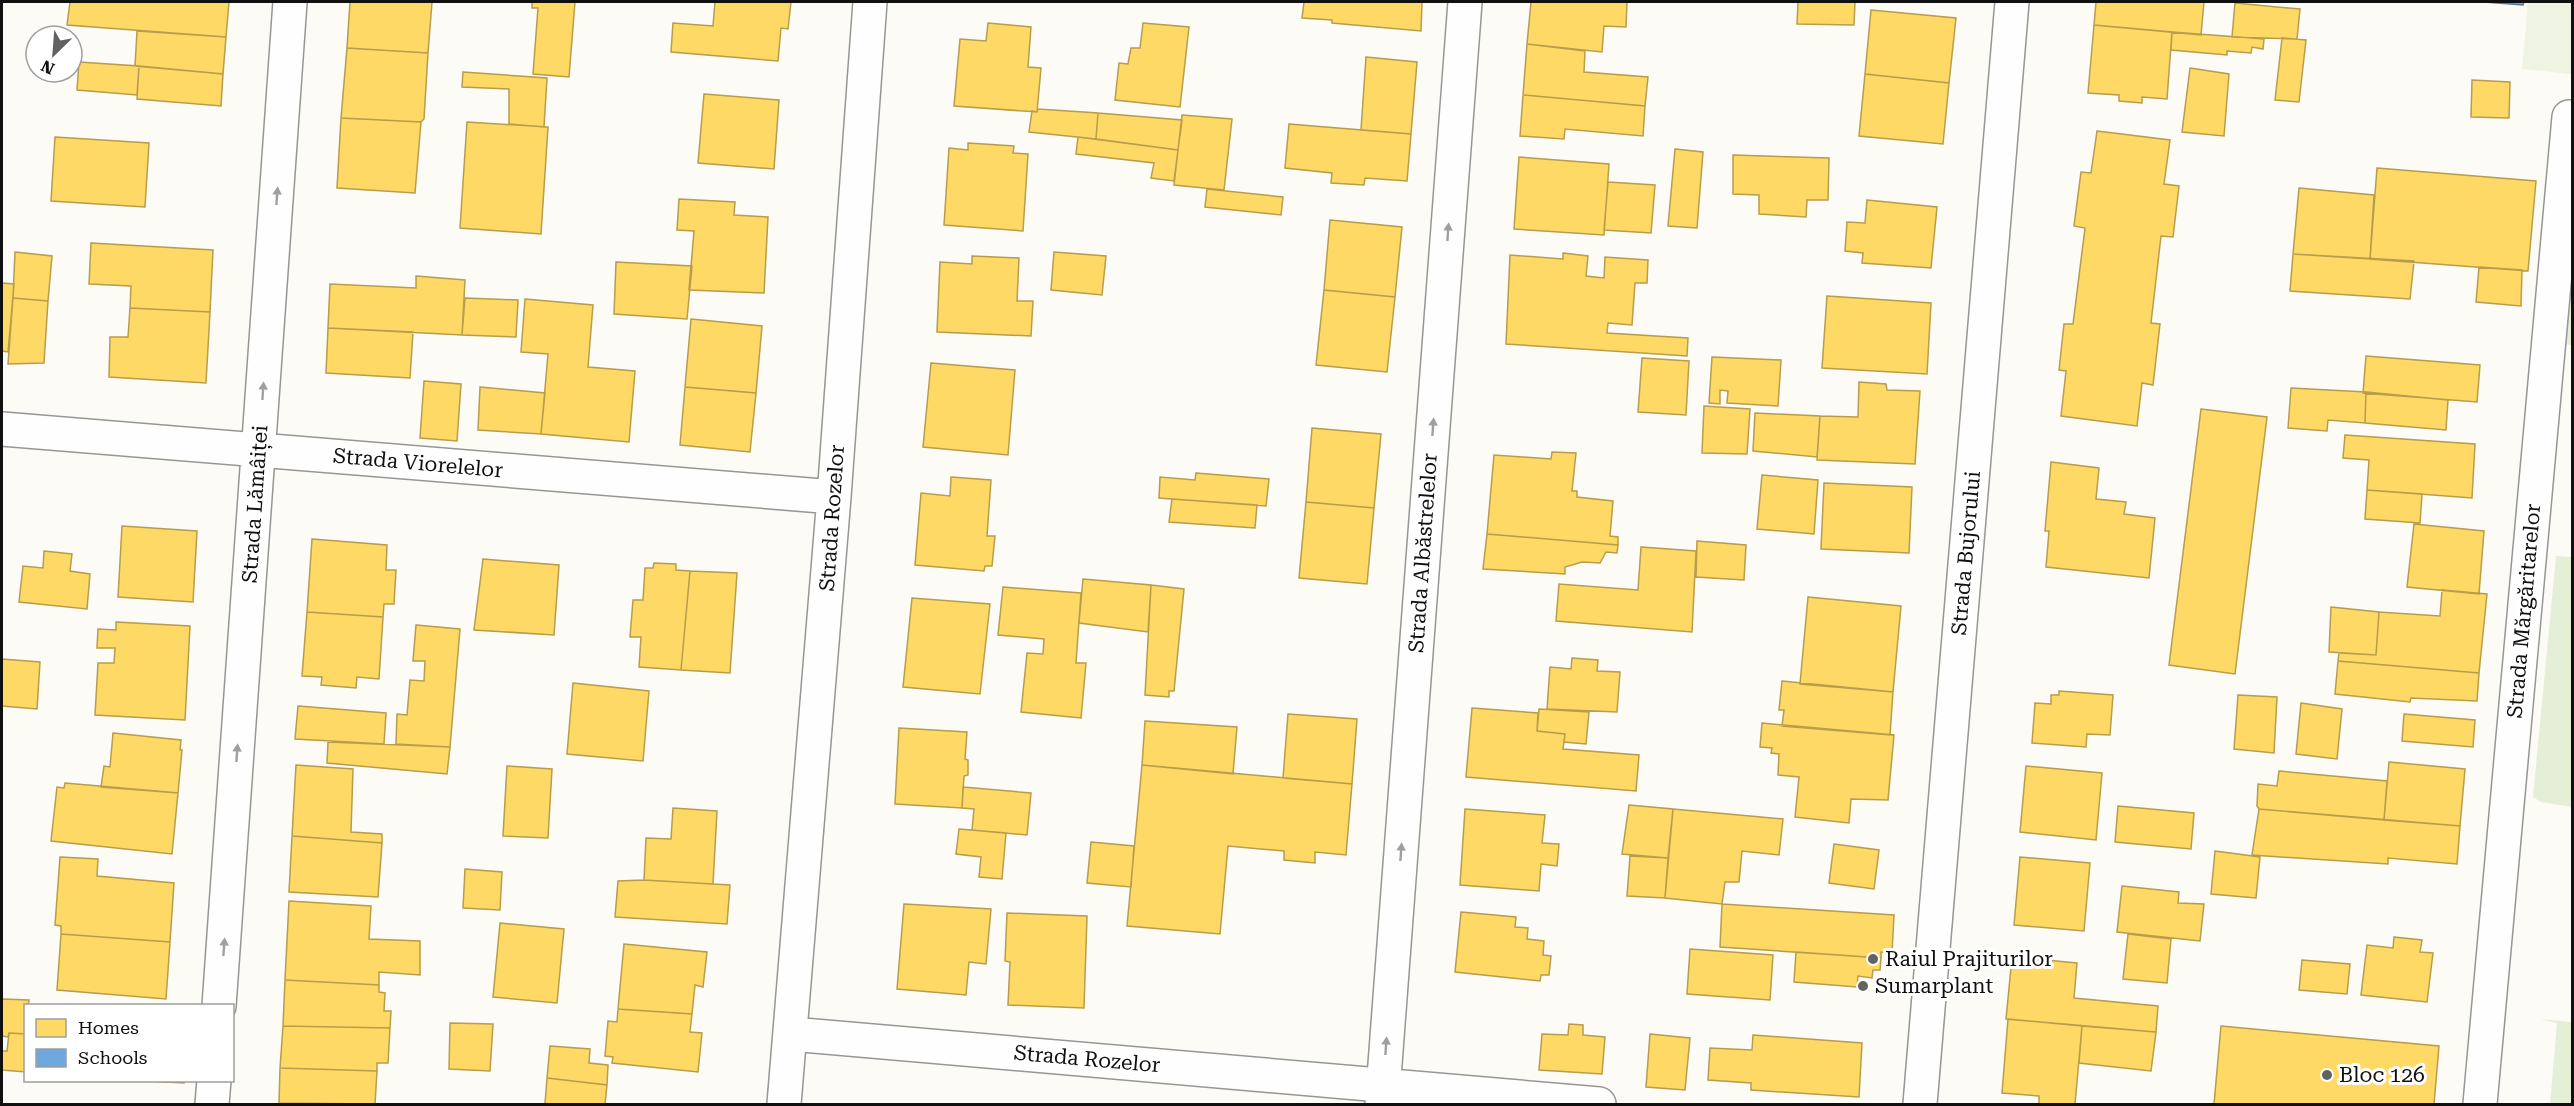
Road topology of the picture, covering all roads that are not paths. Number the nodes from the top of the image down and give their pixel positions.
1 (290, 2) edge
2 (870, 2) edge
3 (1465, 2) edge
4 (2012, 2) edge
5 (2569, 117) dead end
6 (2, 429) edge
7 (259, 450) junction
8 (834, 497) junction
9 (219, 1004) edge
10 (791, 1034) junction
11 (214, 1082) edge
12 (1383, 1095) edge
13 (212, 1104) edge
14 (784, 1104) edge
15 (1599, 1104) edge
16 (1920, 1104) edge
17 (2480, 1104) edge

7 -> 1 street, Strada Lămâiței
2 - 8 street, Strada Rozelor
12 -> 3 street, Strada Albăstrelelor
4 - 16 street, Strada Bujorului
5 - 17 street, Strada Mărgăritarelor
6 - 7 street, Strada Viorelelor
7 - 8 street, Strada Viorelelor
9 -> 7 street, Strada Lămâiței
8 - 10 street, Strada Rozelor
10 - 12 street, Strada Rozelor
10 - 14 street, Strada Rozelor
11 - 13 street
12 - 15 street

